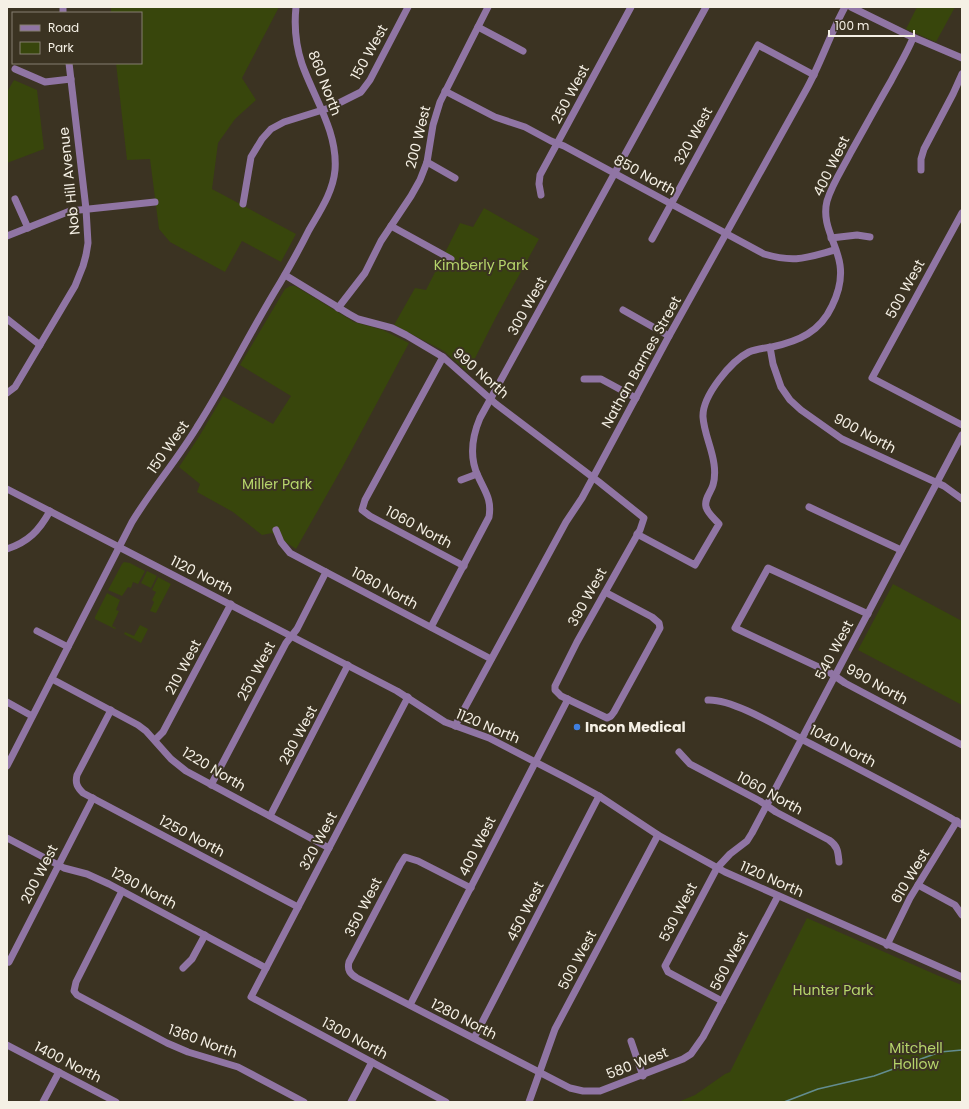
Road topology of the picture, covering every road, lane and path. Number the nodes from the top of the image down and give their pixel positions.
1 (408, 7) edge
2 (488, 7) edge
3 (631, 7) edge
4 (706, 7) edge
5 (845, 7) edge
6 (850, 7) edge
7 (296, 9) edge
8 (478, 27) junction
9 (913, 38) junction
10 (523, 51) dead end
11 (962, 58) edge
12 (69, 64) edge
13 (15, 69) dead end
14 (962, 74) edge
15 (814, 75) junction
16 (71, 79) junction
17 (445, 91) junction
18 (322, 110) junction
19 (332, 139) joint
20 (557, 143) junction
21 (427, 162) junction
22 (921, 170) dead end
23 (615, 174) junction
24 (455, 178) dead end
25 (541, 195) dead end
26 (15, 199) dead end
27 (155, 202) dead end
28 (243, 204) dead end
29 (671, 204) junction
30 (86, 209) junction
31 (962, 213) edge
32 (959, 223) edge
33 (391, 226) junction
34 (28, 228) junction
35 (726, 234) junction
36 (7, 236) edge
37 (870, 237) dead end
38 (831, 238) junction
39 (652, 239) dead end
40 (835, 250) junction
41 (451, 258) dead end
42 (285, 275) junction
43 (338, 308) junction
44 (623, 310) dead end
45 (7, 319) edge
46 (669, 336) junction
47 (40, 345) junction
48 (770, 347) junction
49 (443, 357) junction
50 (584, 379) dead end
51 (7, 393) edge
52 (636, 398) junction
53 (490, 399) junction
54 (962, 425) edge
55 (962, 435) edge
56 (477, 474) junction
57 (593, 477) junction
58 (461, 480) dead end
59 (937, 483) junction
60 (7, 489) edge
61 (962, 499) edge
62 (809, 507) dead end
63 (50, 511) junction
64 (644, 518) joint
65 (276, 530) dead end
66 (637, 534) junction
67 (119, 547) junction
68 (7, 549) edge
69 (901, 550) junction
70 (464, 566) junction
71 (326, 572) junction
72 (605, 592) junction
73 (231, 604) junction
74 (868, 614) junction
75 (431, 627) junction
76 (37, 632) dead end
77 (292, 636) junction
78 (68, 647) junction
79 (491, 659) junction
80 (348, 665) junction
81 (835, 676) junction
82 (52, 679) junction
83 (408, 697) junction
84 (568, 699) junction
85 (708, 700) dead end
86 (7, 702) edge
87 (111, 710) junction
88 (32, 716) junction
89 (455, 726) junction
90 (801, 739) junction
91 (155, 740) junction
92 (962, 745) edge
93 (679, 752) dead end
94 (536, 761) junction
95 (7, 766) edge
96 (212, 785) junction
97 (599, 796) junction
98 (93, 798) junction
99 (767, 805) junction
100 (270, 816) junction
101 (960, 823) edge
102 (658, 835) junction
103 (7, 838) edge
104 (329, 848) junction
105 (839, 862) dead end
106 (58, 865) junction
107 (717, 868) junction
108 (918, 885) junction
109 (470, 888) junction
110 (122, 891) junction
111 (778, 896) junction
112 (298, 907) junction
113 (962, 915) edge
114 (205, 935) junction
115 (887, 945) junction
116 (8, 962) edge
117 (183, 968) dead end
118 (266, 968) junction
119 (349, 971) joint
120 (962, 977) edge
121 (251, 997) joint
122 (722, 1001) junction
123 (410, 1006) junction
124 (703, 1037) joint
125 (474, 1038) junction
126 (631, 1041) dead end
127 (7, 1045) edge
128 (372, 1062) junction
129 (59, 1072) junction
130 (539, 1072) junction
131 (643, 1076) junction
132 (570, 1088) joint
133 (43, 1102) edge
134 (116, 1102) edge
135 (304, 1102) edge
136 (351, 1102) edge
137 (446, 1102) edge
138 (529, 1102) edge

1 - 18 street, 150 West
2 - 8 street, 200 West
3 - 20 street, 250 West
4 - 23 street, 300 West
5 - 15 street, Nathan Barnes Street
6 - 9 street
7 - 18 street, 860 North
8 - 10 street
8 - 17 street, 200 West
9 - 11 street
9 - 38 street, 400 West
12 - 16 street, Nob Hill Avenue
13 - 16 street
14 - 22 street
15 - 29 street, 320 West
15 - 35 street, Nathan Barnes Street
16 - 30 street, Nob Hill Avenue
17 - 20 street, 850 North
17 - 21 street, 200 West
18 - 19 street, 860 North
18 - 28 street, 150 West
19 - 42 street, 150 West
20 - 23 street, 850 North
20 - 25 street, 250 West
21 - 24 street
21 - 33 street, 200 West
23 - 29 street, 850 North
23 - 53 street, 300 West
26 - 34 street
27 - 30 street
29 - 35 street, 850 North
29 - 39 street, 320 West
30 - 34 street
30 - 47 street, Nob Hill Avenue
31 - 32 street, 500 West
32 - 54 street, 500 West
33 - 41 street
33 - 43 street, 200 West
34 - 36 street
35 - 40 street, 850 North
35 - 46 street, Nathan Barnes Street
37 - 38 street
38 - 40 street, 400 West
40 - 48 street, 400 West
42 - 43 street, 990 North
42 - 67 street, 150 West
43 - 49 street, 990 North
44 - 46 street
45 - 47 street
46 - 52 street, Nathan Barnes Street
47 - 51 street, Nob Hill Avenue
48 - 59 street, 900 North
48 - 66 street, 400 West
49 - 53 street, 990 North
49 - 70 street, 1060 North
50 - 52 street
52 - 57 street, Nathan Barnes Street
53 - 56 street, 300 West
53 - 57 street, 990 North
55 - 59 street, 540 West
56 - 58 street
56 - 70 street, 300 West
57 - 64 street, 990 North
57 - 79 street, Nathan Barnes Street
59 - 61 street, 900 North
59 - 69 street, 540 West
60 - 63 street, 1120 North
62 - 69 street
63 - 67 street, 1120 North
63 - 68 street
64 - 66 street, 390 West
65 - 71 street, 1080 North
66 - 72 street, 390 West
67 - 73 street, 1120 North
67 - 78 street, 150 West
69 - 74 street, 540 West
70 - 75 street, 300 West
71 - 75 street, 1080 North
71 - 77 street, 250 West
72 - 84 street, 390 West
72 - 84 street
73 - 77 street, 1120 North
73 - 91 street, 210 West
74 - 81 street, 540 West
74 - 81 street, 990 North
75 - 79 street, 1080 North
76 - 78 street
77 - 80 street, 1120 North
77 - 96 street, 250 West
78 - 82 street, 150 West
79 - 89 street, Nathan Barnes Street
80 - 83 street, 1120 North
80 - 100 street, 280 West
81 - 90 street, 540 West
81 - 92 street, 990 North
82 - 87 street, 1220 North
82 - 88 street, 150 West
83 - 89 street, 1120 North
83 - 104 street, 320 West
84 - 94 street, 400 West
85 - 90 street, 1040 North
86 - 88 street
87 - 91 street, 1220 North
87 - 98 street, 1250 North
88 - 95 street, 150 West
89 - 94 street, 1120 North
90 - 99 street, 540 West
90 - 101 street, 1040 North
91 - 96 street, 1220 North
93 - 99 street, 1060 North
94 - 97 street, 1120 North
94 - 109 street, 400 West
96 - 100 street, 1220 North
97 - 102 street, 1120 North
97 - 125 street, 450 West
98 - 106 street, 200 West
98 - 112 street, 1250 North
99 - 105 street, 1060 North
99 - 107 street, 540 West
100 - 104 street, 1220 North
101 - 108 street, 610 West
102 - 107 street, 1120 North
102 - 130 street, 500 West
103 - 106 street, 1290 North
104 - 112 street, 320 West
106 - 110 street, 1290 North
106 - 116 street, 200 West
107 - 111 street, 1120 North
107 - 122 street, 530 West
108 - 113 street
108 - 115 street, 610 West
109 - 119 street, 350 West
109 - 123 street, 400 West
110 - 114 street, 1290 North
110 - 135 street, 1360 North
111 - 115 street, 1120 North
111 - 122 street, 560 West
112 - 118 street, 320 West
114 - 117 street
114 - 118 street, 1290 North
115 - 120 street, 1120 North
118 - 121 street, 320 West
119 - 123 street, 1280 North
121 - 128 street, 1300 North
122 - 124 street, 560 West
123 - 125 street, 1280 North
124 - 131 street, 580 West
125 - 130 street, 1280 North
126 - 131 street
127 - 129 street, 1400 North
128 - 136 street
128 - 137 street, 1300 North
129 - 133 street
129 - 134 street, 1400 North
130 - 132 street, 1280 North
130 - 138 street, 500 West
131 - 132 street, 580 West

